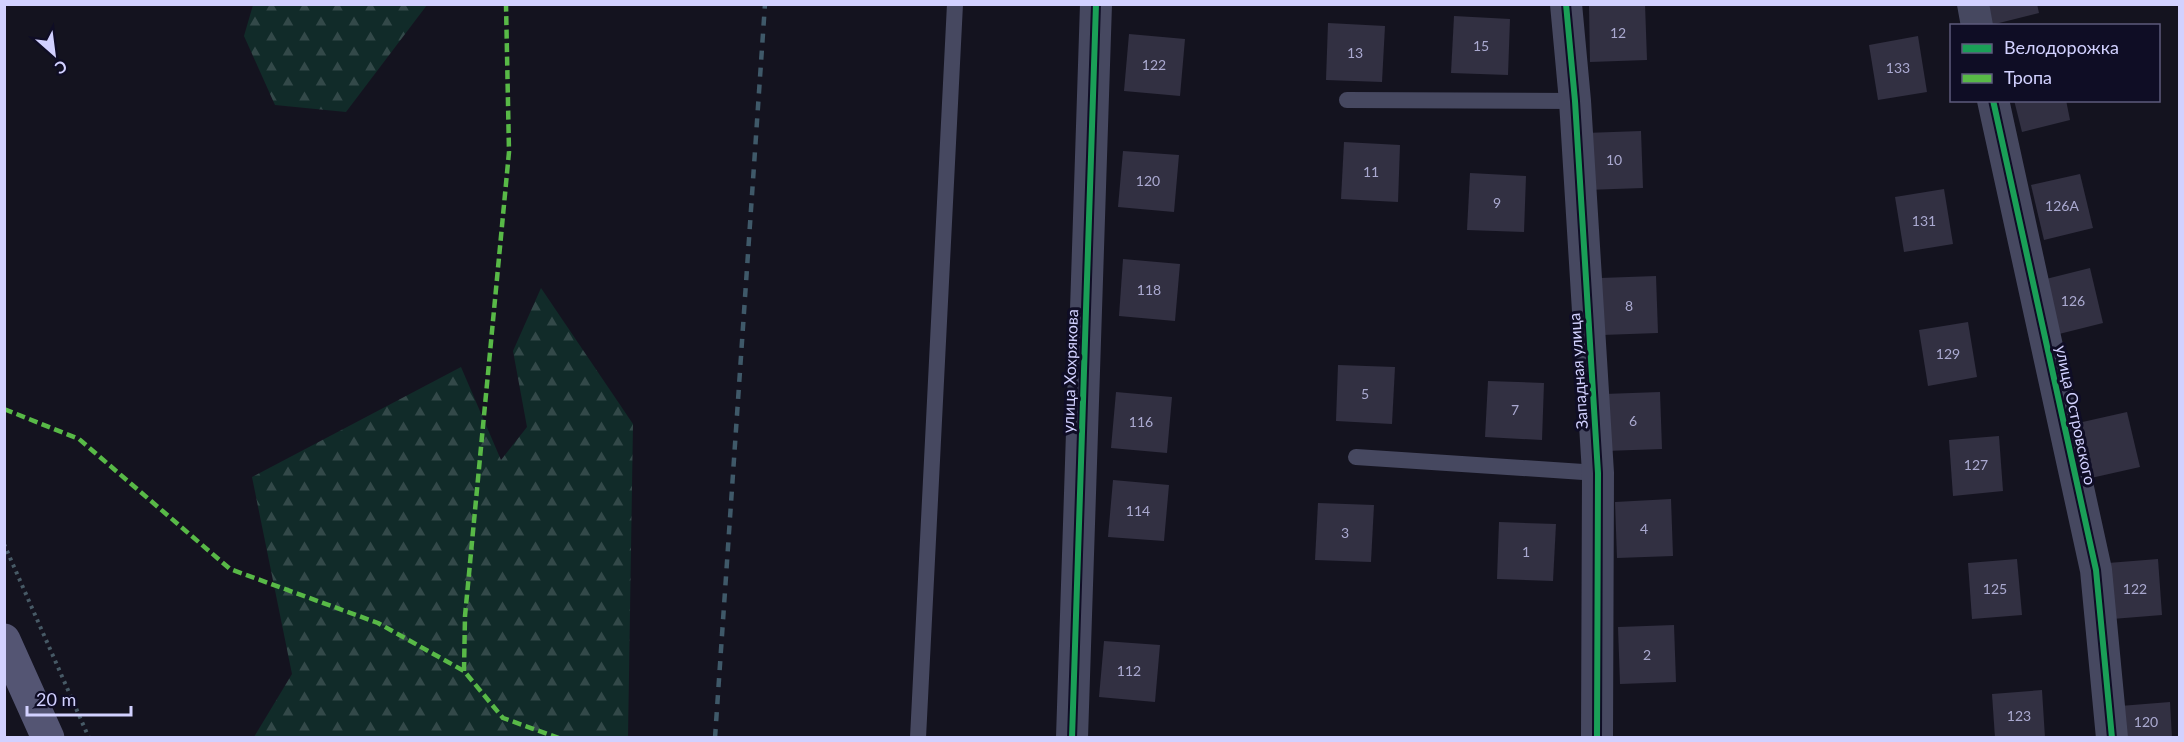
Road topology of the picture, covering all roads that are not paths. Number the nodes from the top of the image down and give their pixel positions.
1 (955, 4) edge
2 (1096, 4) edge
3 (1566, 4) edge
4 (1972, 4) edge
5 (1977, 24) edge
6 (1347, 100) dead end
7 (1575, 101) junction
8 (1994, 102) edge
9 (1356, 457) dead end
10 (1598, 473) junction
11 (4, 640) edge
12 (48, 738) edge
13 (918, 738) edge
14 (1072, 738) edge
15 (1597, 738) edge
16 (2112, 738) edge

1 - 13 lane
2 - 14 street, улица Хохрякова
3 - 7 street, Западная улица
4 - 5 street
6 - 7 lane
7 - 10 street, Западная улица
8 - 16 street, улица Островского
9 - 10 lane
10 - 15 street, Западная улица
11 - 12 street

